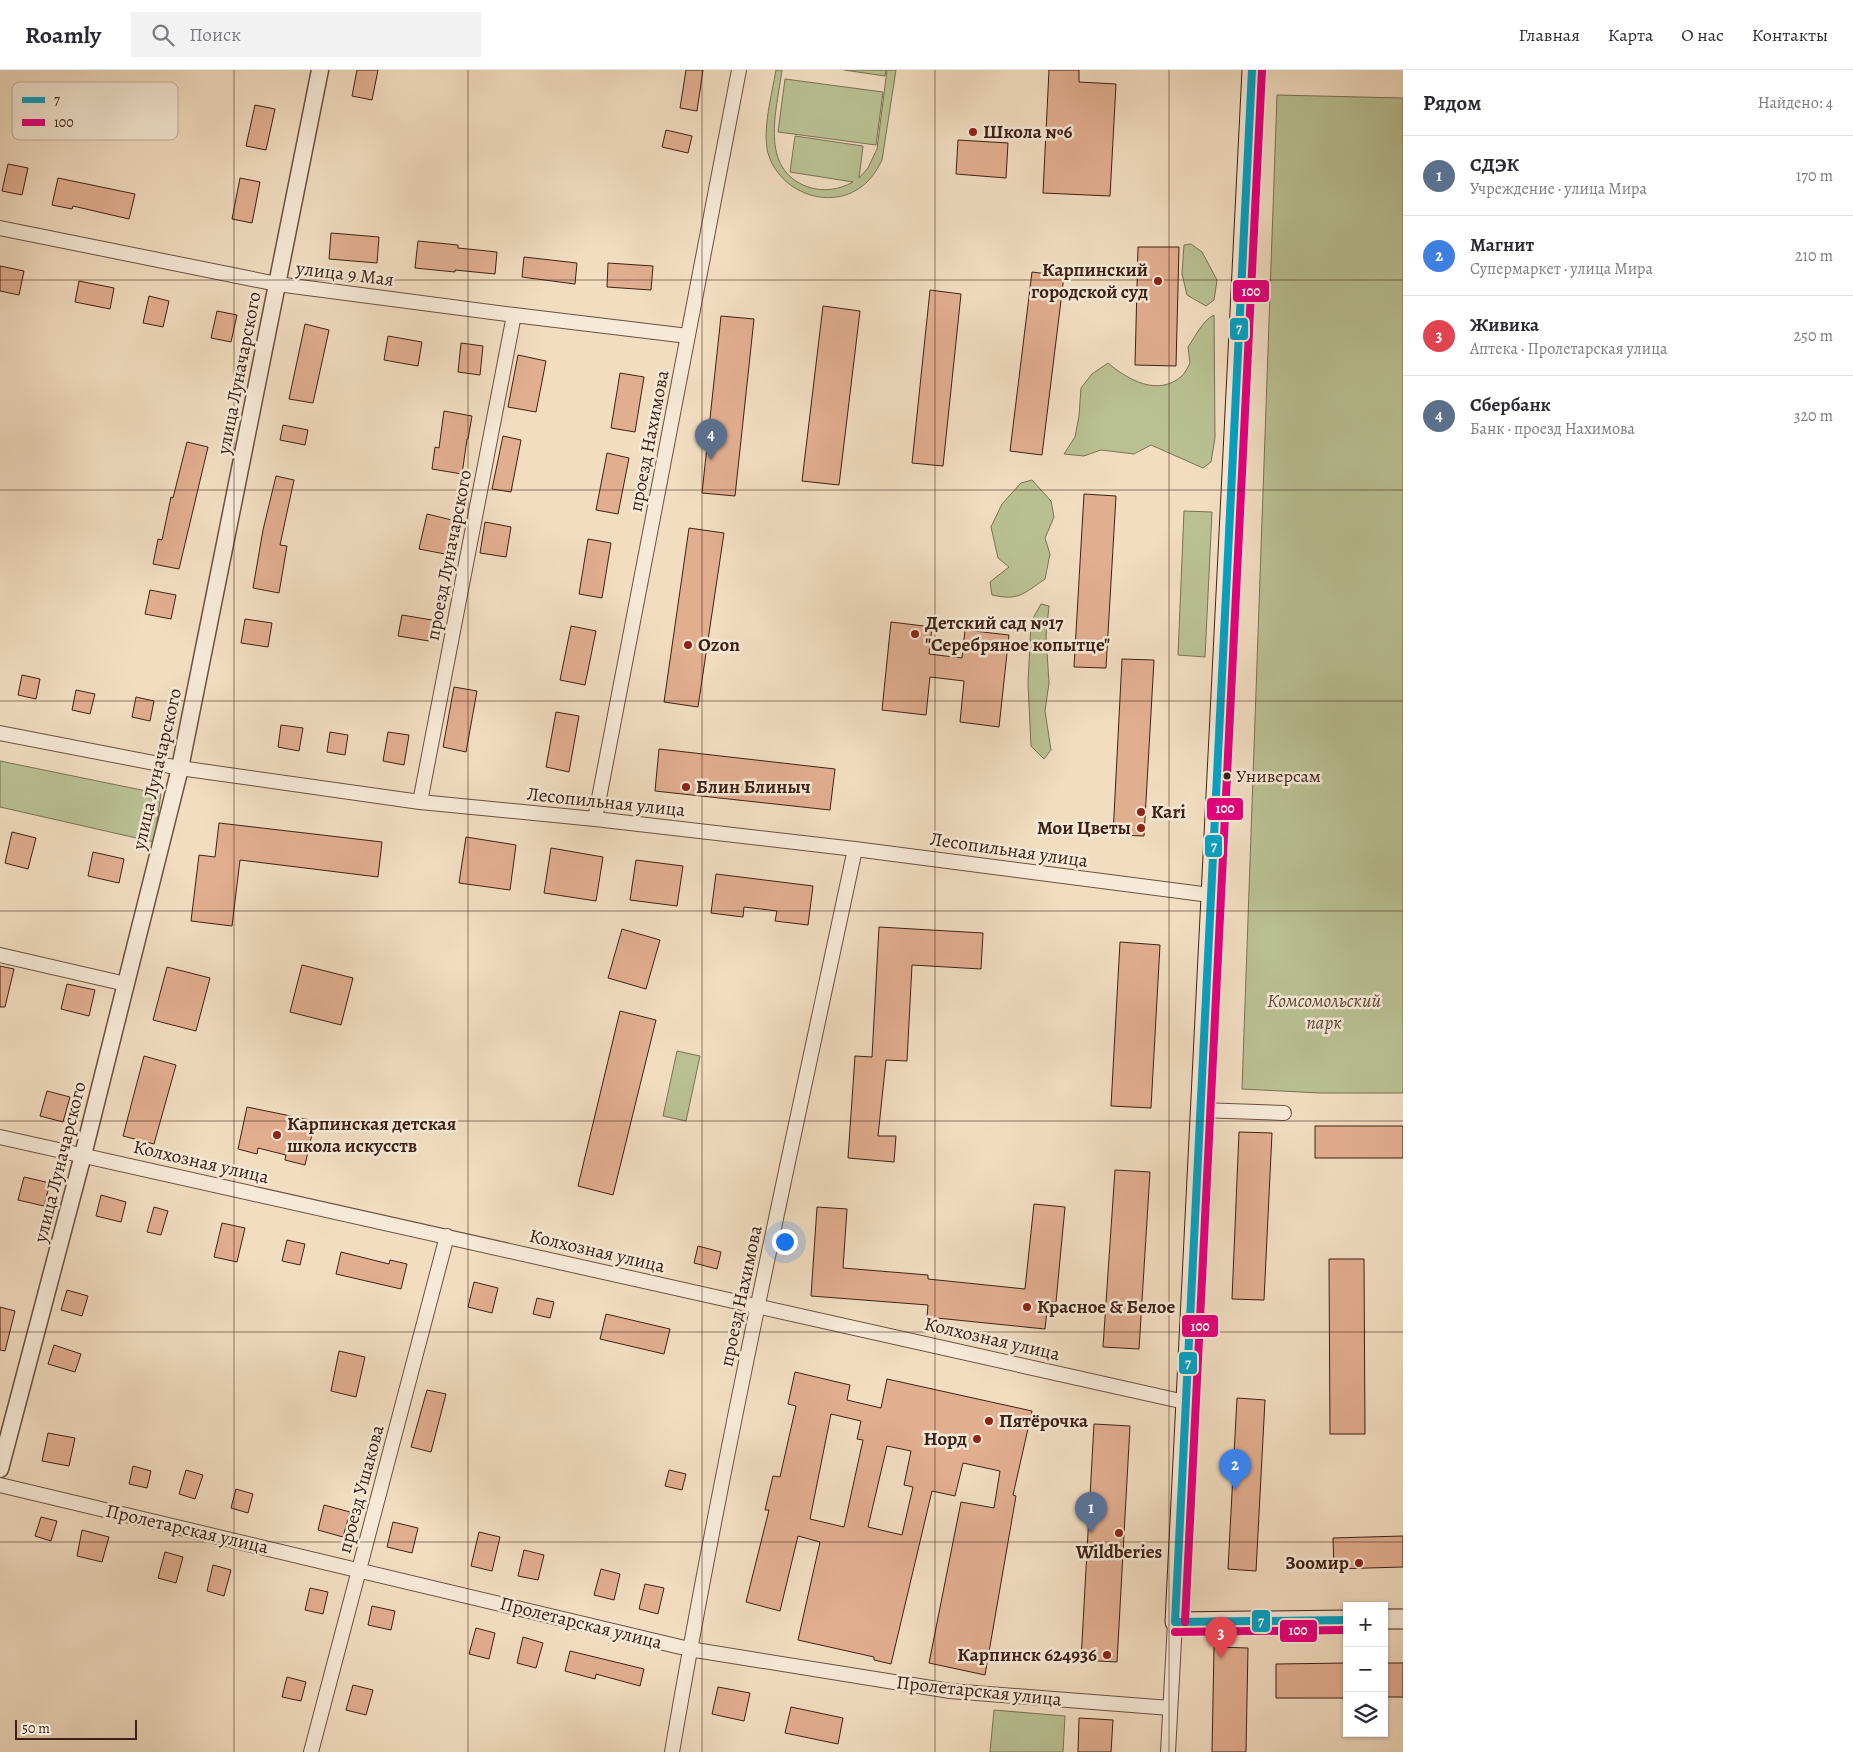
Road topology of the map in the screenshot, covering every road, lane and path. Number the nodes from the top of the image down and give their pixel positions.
1 (320, 70) edge
2 (739, 70) edge
3 (1252, 70) edge
4 (0, 228) edge
5 (277, 284) junction
6 (514, 315) junction
7 (688, 336) junction
8 (0, 733) edge
9 (180, 768) junction
10 (420, 802) junction
11 (595, 819) junction
12 (855, 849) junction
13 (1210, 896) junction
14 (0, 955) edge
15 (126, 984) junction
16 (1200, 1110) junction
17 (1284, 1113) dead end
18 (0, 1137) edge
19 (83, 1155) junction
20 (447, 1236) junction
21 (757, 1306) junction
22 (1185, 1402) junction
23 (0, 1469) edge
24 (0, 1485) edge
25 (359, 1570) junction
26 (1388, 1619) edge
27 (1403, 1619) edge
28 (1343, 1620) edge
29 (1175, 1622) junction
30 (689, 1649) junction
31 (1170, 1708) junction
32 (311, 1752) edge
33 (672, 1752) edge
34 (1168, 1752) edge

1 - 5 street, улица Луначарского
2 - 7 street, проезд Нахимова
3 - 13 main road
4 - 5 street, улица 9 Мая
5 - 6 street, улица 9 Мая
5 - 9 street, улица Луначарского
6 - 7 street, улица 9 Мая
6 - 10 street, проезд Луначарского
7 - 11 street, проезд Нахимова
8 - 9 street, Лесопильная улица
9 - 10 street, Лесопильная улица
9 - 15 street, улица Луначарского
10 - 11 street, Лесопильная улица
11 - 12 street, Лесопильная улица
12 - 13 street, Лесопильная улица
12 - 21 street, проезд Нахимова
13 - 16 main road
14 - 15 street
15 - 19 street, улица Луначарского
16 - 17 street
16 - 22 main road
18 - 19 street, Колхозная улица
19 - 20 street, Колхозная улица
19 - 23 street, улица Луначарского
20 - 21 street, Колхозная улица
20 - 25 street, проезд Ушакова
21 - 22 street, Колхозная улица
21 - 30 street, проезд Нахимова
22 - 29 main road
24 - 25 street, Пролетарская улица
25 - 30 street, Пролетарская улица
25 - 32 street, проезд Ушакова
26 - 27 main road
28 - 29 main road
29 - 31 street
30 - 31 street, Пролетарская улица
30 - 33 street, проезд Нахимова
31 - 34 street

